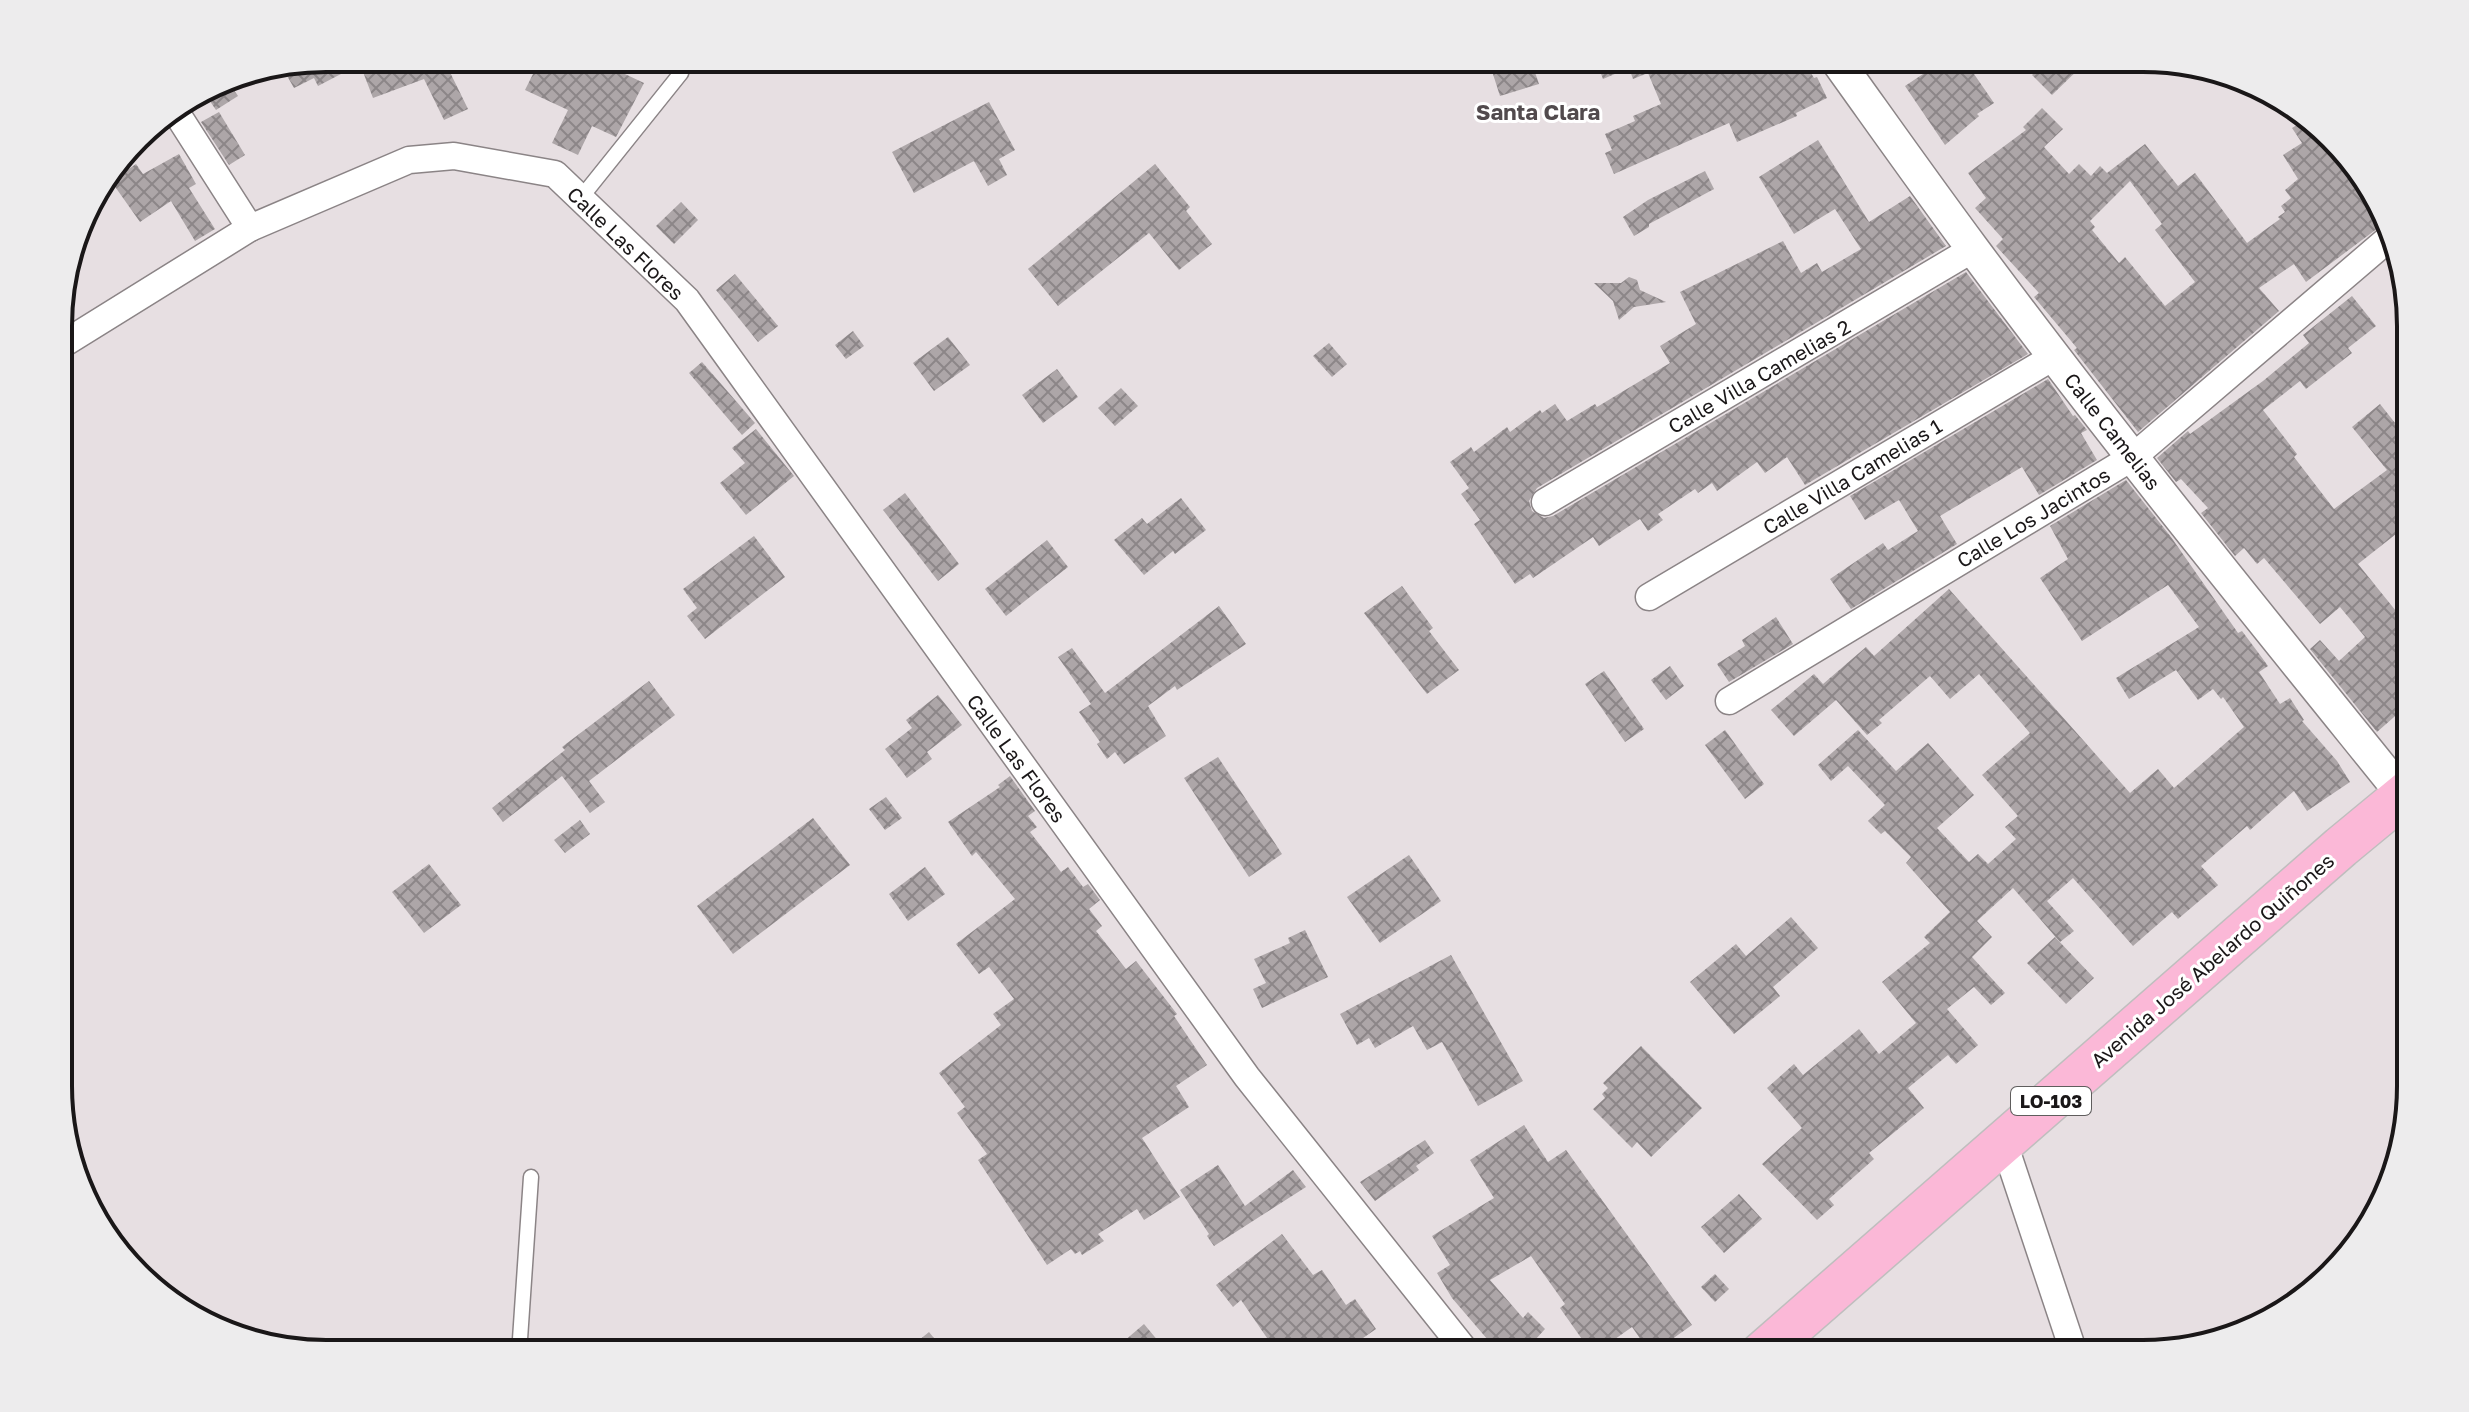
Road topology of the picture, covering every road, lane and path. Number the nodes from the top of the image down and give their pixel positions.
1 (1845, 72) edge
2 (681, 73) edge
3 (180, 119) edge
4 (580, 199) junction
5 (250, 228) junction
6 (2384, 243) edge
7 (1973, 249) junction
8 (72, 339) edge
9 (2055, 356) junction
10 (2133, 457) junction
11 (1545, 502) dead end
12 (1649, 597) dead end
13 (1729, 701) dead end
14 (2396, 780) edge
15 (2396, 802) edge
16 (2004, 1143) junction
17 (531, 1177) dead end
18 (1456, 1339) edge
19 (1778, 1339) edge
20 (2069, 1339) edge
21 (520, 1340) edge

1 - 7 street, Calle Camelias
2 - 4 lane
3 - 5 street
4 - 5 street, Calle Las Flores
4 - 18 street, Calle Las Flores
5 - 8 street
6 - 10 street, Calle Los Jacintos
7 - 9 street, Calle Camelias
7 - 11 street, Calle Villa Camelias 2
9 - 10 street, Calle Camelias
9 - 12 street, Calle Villa Camelias 1
10 - 13 street, Calle Los Jacintos
10 - 14 street, Calle Camelias
15 - 16 main road, Avenida José Abelardo Quiñones / LO-103
16 - 19 main road, Avenida José Abelardo Quiñones / LO-103
16 - 20 street
17 - 21 lane

